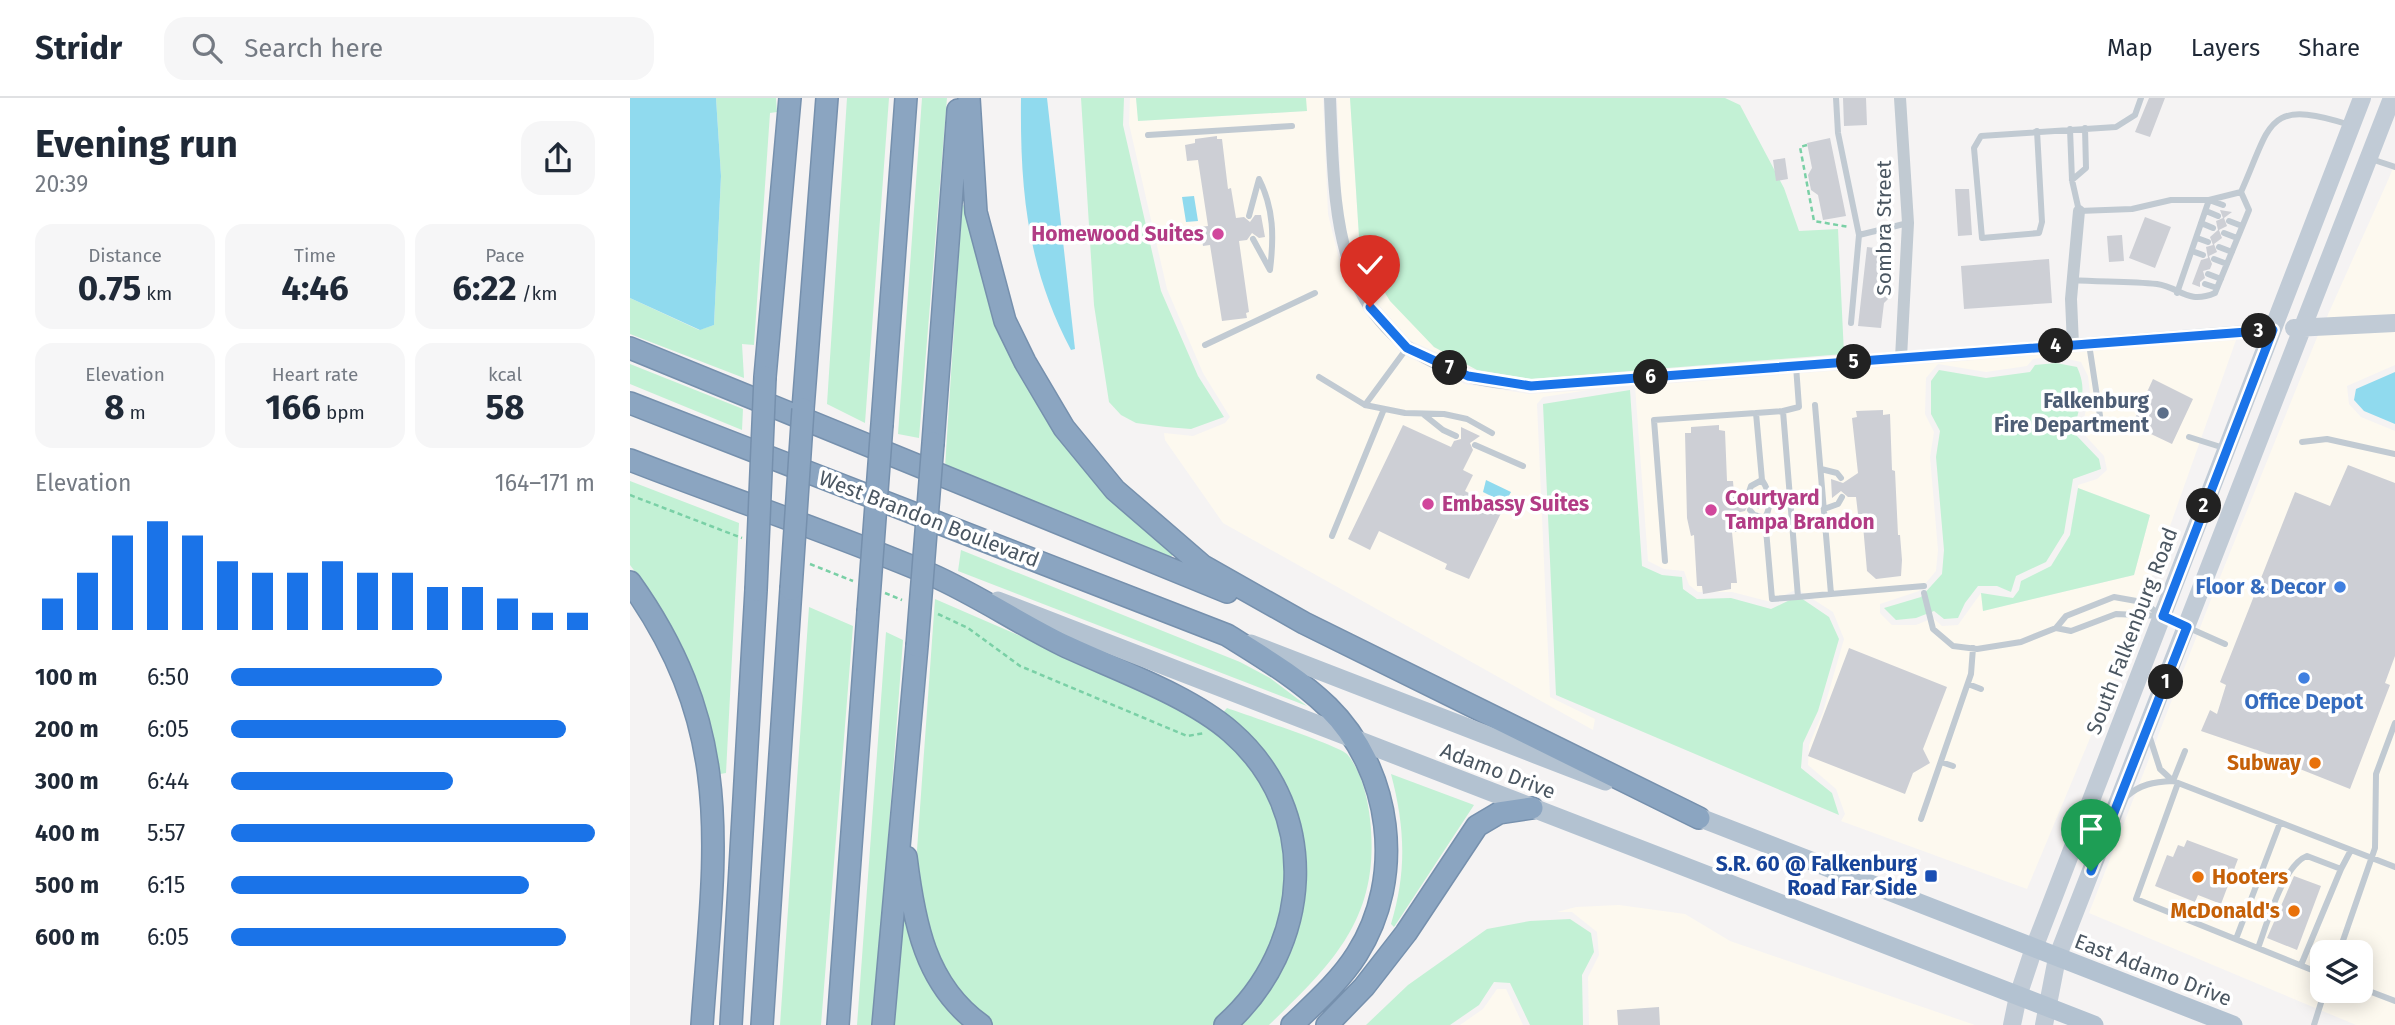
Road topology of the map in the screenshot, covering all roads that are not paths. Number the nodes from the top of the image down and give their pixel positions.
1 (784, 98) edge
2 (790, 98) edge
3 (827, 98) edge
4 (906, 98) edge
5 (958, 98) edge
6 (969, 98) edge
7 (1330, 98) edge
8 (1836, 98) edge
9 (1900, 98) edge
10 (2141, 98) edge
11 (2362, 98) edge
12 (2392, 98) edge
13 (1292, 126) dead end
14 (2351, 126) junction
15 (2085, 128) junction
16 (2070, 129) junction
17 (2037, 131) junction
18 (1148, 135) dead end
19 (2369, 159) junction
20 (785, 167) junction
21 (2395, 167) edge
22 (2072, 180) junction
23 (2241, 192) junction
24 (2209, 200) junction
25 (2223, 205) dead end
26 (2079, 211) junction
27 (2206, 211) junction
28 (2239, 211) dead end
29 (2247, 214) junction
30 (1249, 216) dead end
31 (2218, 216) dead end
32 (2228, 221) dead end
33 (1908, 223) junction
34 (2201, 223) junction
35 (2242, 226) junction
36 (2213, 228) dead end
37 (1858, 232) junction
38 (2224, 233) dead end
39 (2196, 238) junction
40 (2237, 238) junction
41 (1252, 239) dead end
42 (2208, 242) dead end
43 (2219, 247) dead end
44 (2192, 251) junction
45 (2232, 252) junction
46 (2203, 255) dead end
47 (2214, 259) dead end
48 (2227, 264) junction
49 (2187, 265) junction
50 (2197, 270) dead end
51 (2208, 274) dead end
52 (2183, 276) junction
53 (2193, 279) dead end
54 (2221, 279) junction
55 (2073, 280) junction
56 (2205, 284) dead end
57 (2217, 288) junction
58 (1315, 293) dead end
59 (2177, 293) junction
60 (1851, 323) dead end
61 (2395, 323) edge
62 (2304, 328) junction
63 (2273, 330) junction
64 (2089, 344) junction
65 (1205, 345) dead end
66 (2073, 345) junction
67 (630, 348) edge
68 (1407, 348) junction
69 (1901, 358) junction
70 (1796, 366) junction
71 (1319, 377) dead end
72 (630, 403) edge
73 (1365, 405) junction
74 (1815, 405) dead end
75 (1384, 409) junction
76 (1783, 411) junction
77 (1756, 413) junction
78 (1423, 414) junction
79 (2100, 416) dead end
80 (1492, 433) dead end
81 (1456, 436) dead end
82 (2189, 437) dead end
83 (2302, 442) dead end
84 (1475, 445) dead end
85 (2225, 449) junction
86 (2395, 454) edge
87 (2253, 458) junction
88 (630, 460) edge
89 (1523, 466) dead end
90 (1821, 469) junction
91 (1841, 478) dead end
92 (1762, 480) junction
93 (1749, 492) dead end
94 (1842, 498) dead end
95 (1824, 509) junction
96 (1750, 510) dead end
97 (1765, 518) junction
98 (1332, 536) dead end
99 (1665, 561) dead end
100 (934, 576) junction
101 (630, 582) edge
102 (1831, 594) junction
103 (1798, 597) junction
104 (2163, 616) junction
105 (1304, 623) junction
106 (2187, 627) junction
107 (2056, 628) junction
108 (1227, 635) junction
109 (2225, 644) dead end
110 (1973, 648) junction
111 (1968, 684) junction
112 (1981, 689) dead end
113 (2395, 723) edge
114 (2148, 728) junction
115 (1354, 739) junction
116 (2185, 751) dead end
117 (1941, 762) junction
118 (1953, 766) dead end
119 (2176, 782) junction
120 (2117, 805) junction
121 (1532, 808) junction
122 (900, 816) junction
123 (1699, 818) junction
124 (1921, 819) dead end
125 (2280, 823) junction
126 (2351, 850) junction
127 (2373, 858) junction
128 (2395, 867) edge
129 (2341, 869) junction
130 (2236, 939) junction
131 (2343, 940) edge
132 (2034, 948) junction
133 (2258, 948) junction
134 (2057, 958) junction
135 (2301, 965) junction
136 (2310, 969) edge
137 (2373, 993) edge
138 (2018, 996) junction
139 (2395, 1001) edge
140 (2321, 1003) edge
141 (2046, 1016) edge
142 (702, 1025) edge
143 (731, 1025) edge
144 (762, 1025) edge
145 (838, 1025) edge
146 (883, 1025) edge
147 (981, 1025) edge
148 (1226, 1025) edge
149 (1292, 1025) edge
150 (1328, 1025) edge
151 (2012, 1025) edge
152 (2094, 1025) edge
153 (2233, 1025) edge
154 (2314, 1025) edge

1 - 20 highway
2 - 20 highway
3 - 144 highway, bridge
4 - 145 highway, bridge
5 - 122 highway, bridge
6 - 105 highway
7 - 68 street
8 - 37 lane
9 - 33 street, Sombra Street
10 - 15 lane
11 - 14 street, South Falkenburg Road
12 - 19 street
13 - 18 lane
14 - 23 lane
14 - 63 street, South Falkenburg Road
15 - 16 lane
15 - 22 lane
16 - 17 lane
16 - 22 lane
17 - 17 lane
19 - 21 lane
19 - 62 street
20 - 143 highway, bridge
22 - 26 lane
23 - 24 lane
23 - 29 lane
24 - 25 lane
24 - 26 lane
24 - 27 lane
26 - 55 street
27 - 31 lane
27 - 34 lane
28 - 29 lane
29 - 35 lane
30 - 41 lane
32 - 35 lane
33 - 37 lane
33 - 69 street, Sombra Street
34 - 36 lane
34 - 39 lane
35 - 40 lane
37 - 60 lane
38 - 40 lane
39 - 42 lane
39 - 44 lane
40 - 45 lane
43 - 45 lane
44 - 46 lane
44 - 49 lane
45 - 48 lane
47 - 48 lane
48 - 54 lane
49 - 50 lane
49 - 52 lane
51 - 54 lane
52 - 53 lane
52 - 59 lane
54 - 57 lane
55 - 59 lane
55 - 66 street
56 - 57 lane
57 - 59 lane
58 - 65 lane
61 - 62 street
62 - 63 street
62 - 87 street
63 - 64 street
63 - 85 street, South Falkenburg Road
64 - 66 street
64 - 79 lane
66 - 69 street
67 - 105 highway
68 - 70 street
68 - 73 lane
69 - 70 street
70 - 76 lane
71 - 73 lane
72 - 108 highway, West Brandon Boulevard
73 - 75 lane
74 - 90 lane
75 - 78 lane
75 - 98 lane
76 - 77 lane
76 - 103 lane
77 - 92 lane
77 - 99 lane
78 - 80 lane
78 - 81 lane
82 - 85 lane
83 - 86 lane
84 - 89 lane
85 - 87 street
85 - 104 street, South Falkenburg Road
87 - 106 street
88 - 100 highway
90 - 91 lane
90 - 95 lane
92 - 93 lane
92 - 97 lane
94 - 95 lane
95 - 102 lane
96 - 97 lane
97 - 103 lane
100 - 115 main road, Adamo Drive
100 - 148 highway
101 - 142 highway
102 - 103 lane
102 - 110 lane
104 - 106 street
104 - 107 lane
104 - 107 lane
104 - 132 street, South Falkenburg Road
105 - 123 highway
106 - 109 lane
106 - 114 street
107 - 110 lane
108 - 115 highway, West Brandon Boulevard
108 - 123 main road, Adamo Drive
110 - 111 lane
111 - 112 lane
111 - 117 lane
113 - 127 lane
114 - 119 lane
114 - 120 street
115 - 121 main road, Adamo Drive
115 - 149 highway, West Brandon Boulevard
116 - 119 lane
117 - 118 lane
117 - 124 lane
119 - 120 lane
119 - 125 lane
119 - 130 lane
120 - 134 street
121 - 138 main road, Adamo Drive
121 - 150 highway
122 - 146 highway
122 - 147 highway
123 - 132 main road, Adamo Drive
125 - 126 lane
125 - 130 lane
126 - 127 lane
126 - 129 lane
127 - 128 lane
127 - 131 lane
129 - 133 lane
129 - 135 lane
130 - 133 lane
132 - 134 main road, Adamo Drive
132 - 138 street, South Falkenburg Road
133 - 135 lane
134 - 141 street
134 - 153 main road, East Adamo Drive
135 - 136 lane
137 - 139 lane
138 - 141 main road, Adamo Drive
138 - 151 street, South Falkenburg Road
140 - 154 lane
141 - 152 main road

